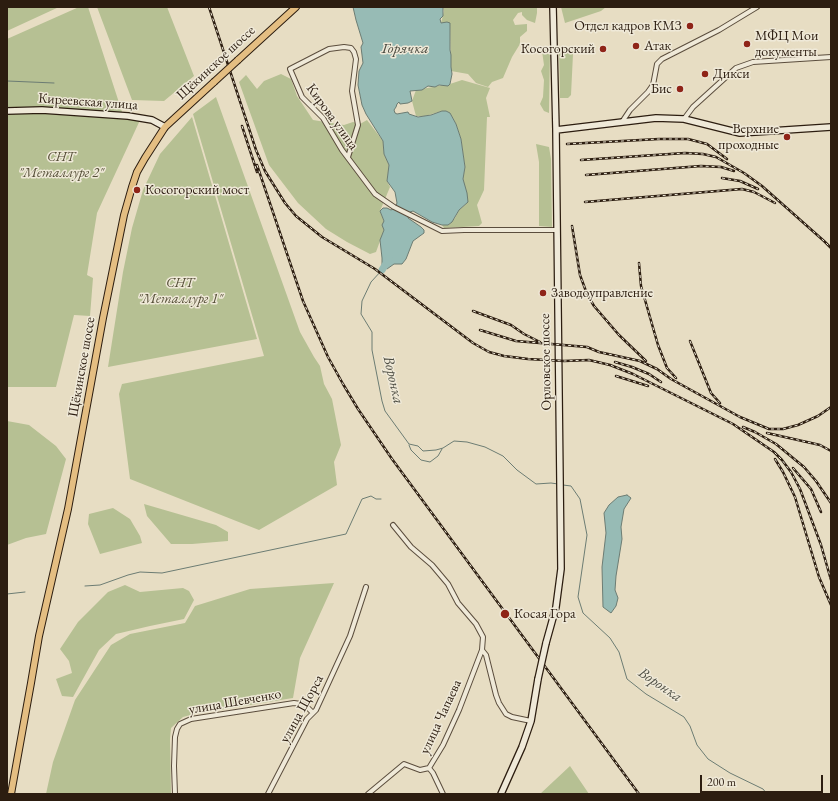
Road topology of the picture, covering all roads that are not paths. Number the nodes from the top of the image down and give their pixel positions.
1 (296, 7) edge
2 (552, 7) edge
3 (757, 7) edge
4 (831, 57) edge
5 (7, 111) edge
6 (684, 119) junction
7 (622, 122) junction
8 (165, 127) junction
9 (831, 127) edge
10 (556, 130) junction
11 (348, 157) junction
12 (556, 230) junction
13 (393, 525) dead end
14 (366, 587) dead end
15 (482, 650) junction
16 (313, 713) junction
17 (530, 721) junction
18 (429, 768) junction
19 (11, 794) edge
20 (175, 794) edge
21 (268, 794) edge
22 (368, 794) edge
23 (444, 794) edge
24 (501, 794) edge

1 - 8 main road, Щёкинское шоссе, bridge
2 - 10 main road, Орловское шоссе
3 - 7 street
4 - 6 street
5 - 8 main road, Киреевская улица
6 - 7 main road
6 - 9 main road
7 - 10 main road
8 - 19 main road, Щёкинское шоссе
10 - 12 main road, Орловское шоссе
11 - 11 street, Кирова улица
11 - 12 street, Кирова улица
12 - 17 main road, Орловское шоссе, bridge
13 - 15 street
14 - 16 street, улица Щорса
15 - 17 street
15 - 18 street, улица Чапаева
16 - 20 street, улица Шевченко
16 - 21 street, улица Щорса
17 - 24 main road, Орловское шоссе
18 - 22 street, улица Чапаева
18 - 23 street

